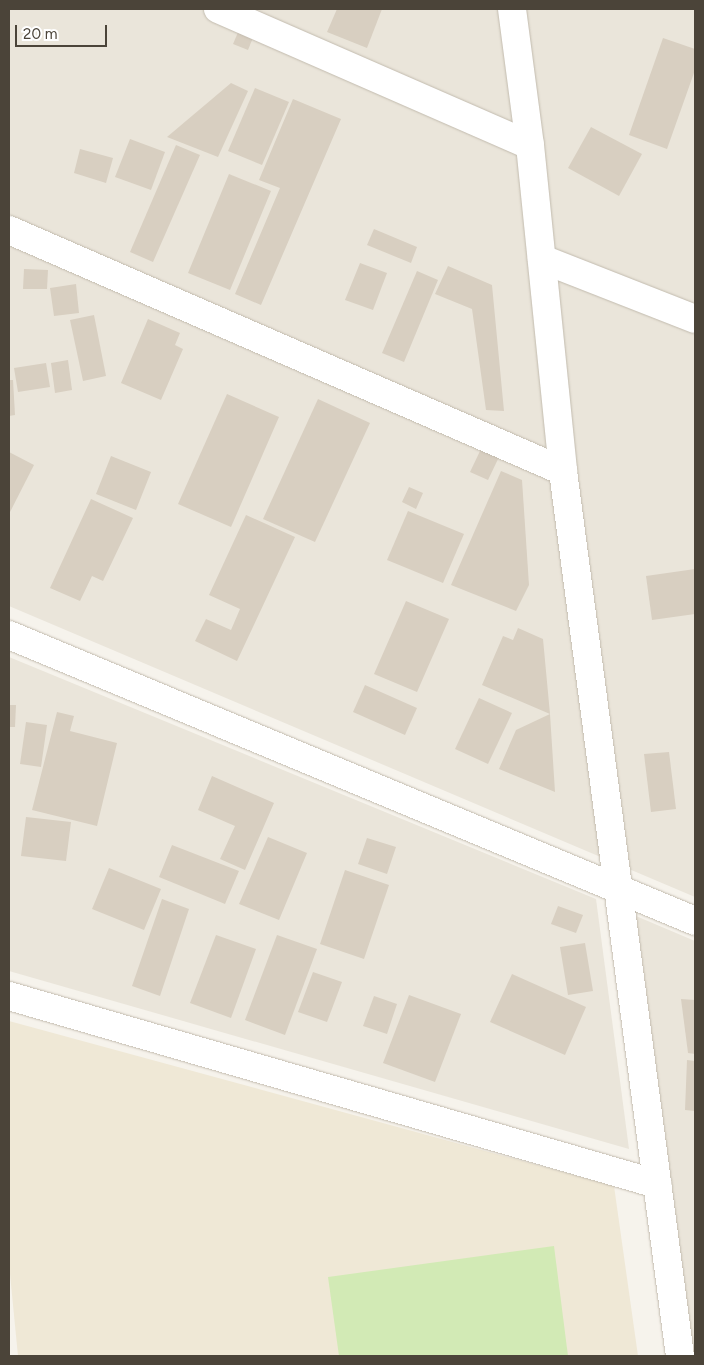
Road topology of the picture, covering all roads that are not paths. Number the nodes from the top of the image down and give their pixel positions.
1 (218, 9) edge
2 (512, 9) edge
3 (530, 145) junction
4 (9, 230) edge
5 (542, 259) junction
6 (695, 319) edge
7 (562, 471) junction
8 (9, 635) edge
9 (617, 888) junction
10 (695, 921) edge
11 (9, 996) edge
12 (657, 1184) junction
13 (680, 1356) edge

1 - 3 street
2 - 3 street
3 - 5 street
4 - 7 street
5 - 6 street
5 - 7 street
7 - 9 street
8 - 9 street
9 - 10 street
9 - 12 street
11 - 12 street
12 - 13 street

